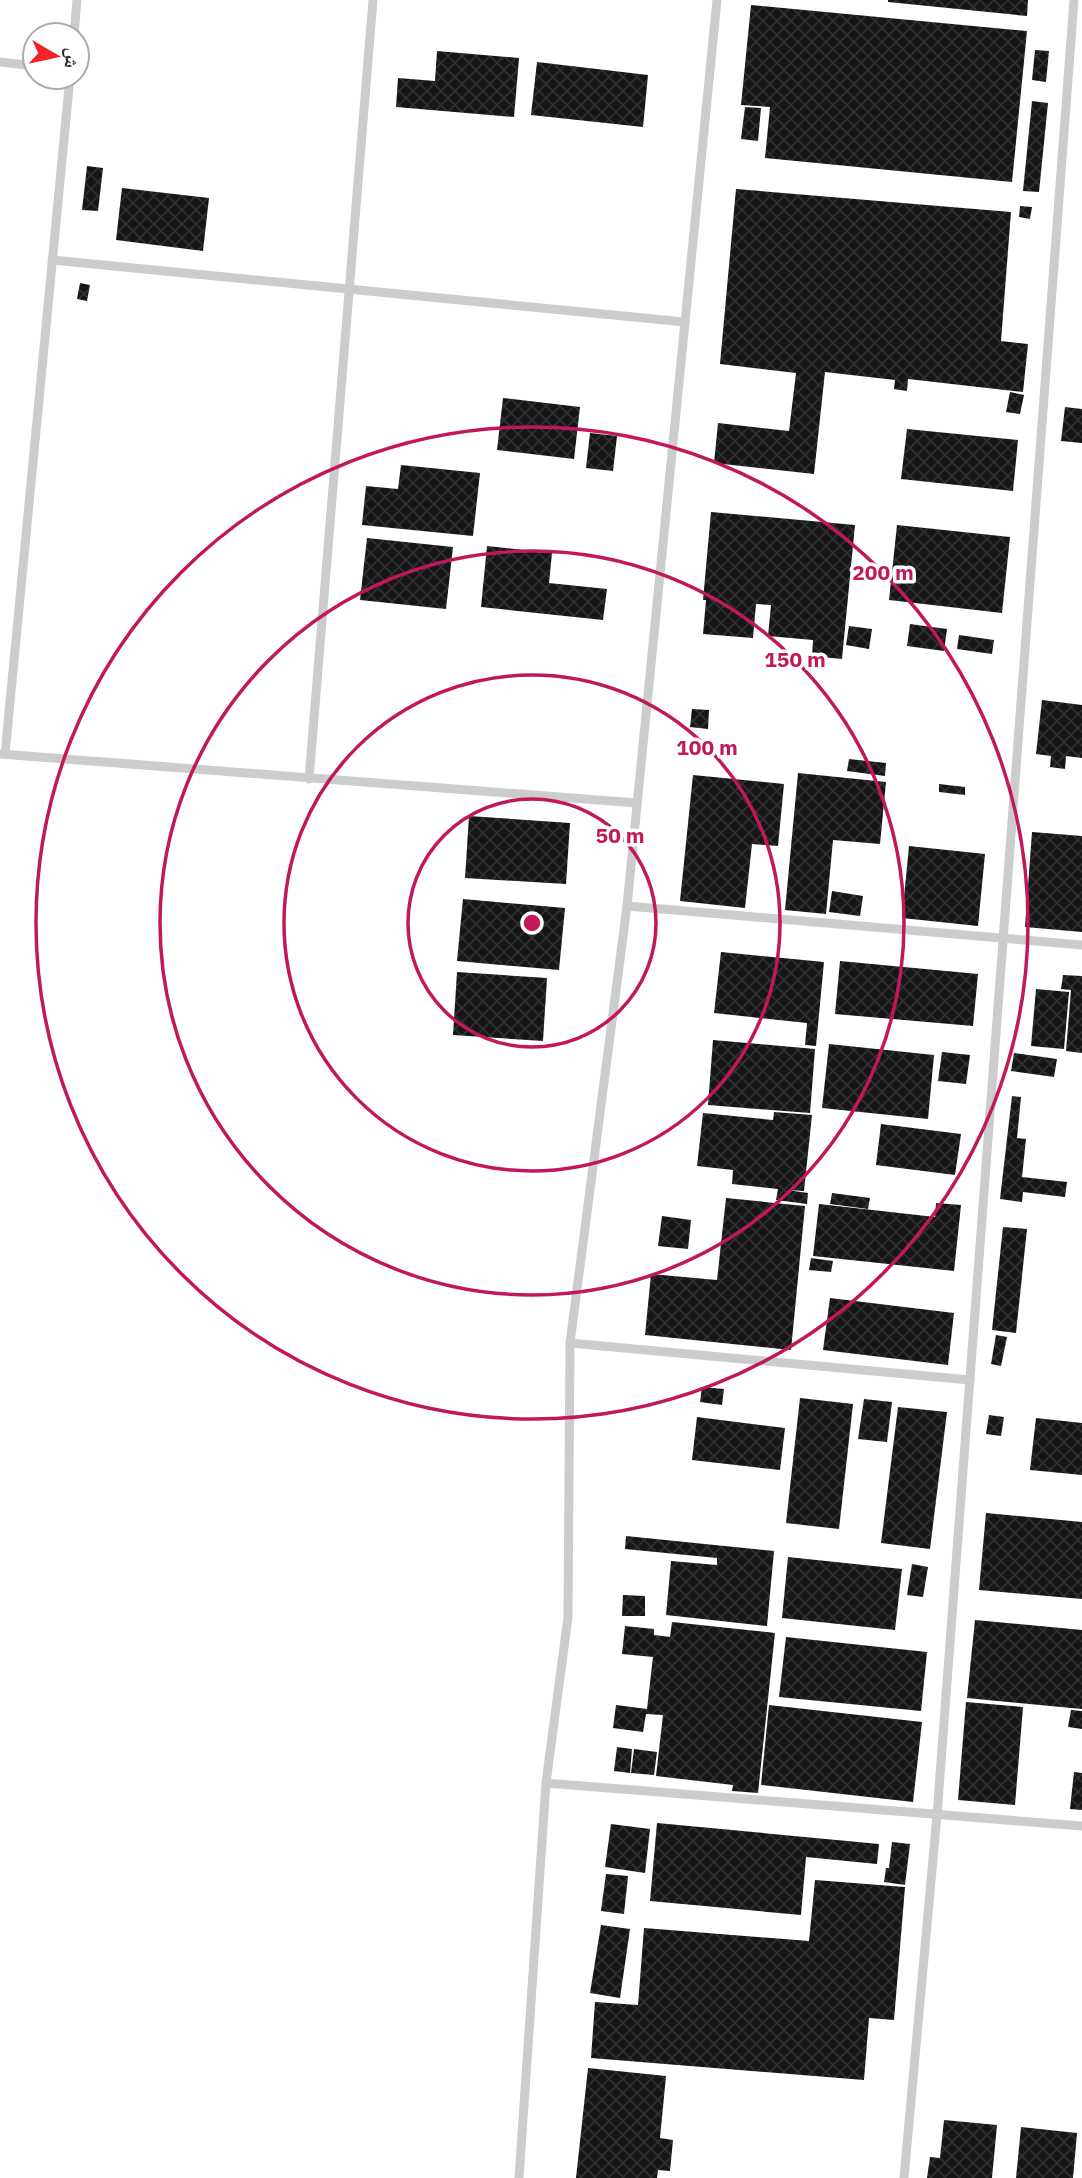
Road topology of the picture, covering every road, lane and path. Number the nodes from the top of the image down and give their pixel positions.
1 (77, 0) edge
2 (373, 0) edge
3 (717, 0) edge
4 (1074, 0) edge
5 (75, 21) edge
6 (0, 62) edge
7 (21, 64) edge
8 (69, 91) edge
9 (52, 260) junction
10 (349, 289) junction
11 (685, 322) junction
12 (2, 754) edge
13 (309, 779) junction
14 (637, 803) junction
15 (627, 906) junction
16 (1003, 938) junction
17 (1082, 945) edge
18 (570, 1343) junction
19 (970, 1380) junction
20 (546, 1783) junction
21 (937, 1815) junction
22 (1082, 1826) edge
23 (519, 2178) edge
24 (904, 2178) edge

1 - 5 lane
2 - 10 lane
3 - 11 lane
4 - 16 lane
6 - 7 lane
8 - 9 lane
9 - 10 lane
9 - 12 lane
10 - 11 lane
10 - 13 lane
11 - 14 lane
12 - 13 lane
13 - 14 lane
14 - 15 lane
15 - 16 lane
15 - 18 lane
16 - 17 lane
16 - 19 lane
18 - 19 lane
18 - 20 lane
19 - 21 lane
20 - 21 lane
20 - 23 lane
21 - 22 lane
21 - 24 lane

